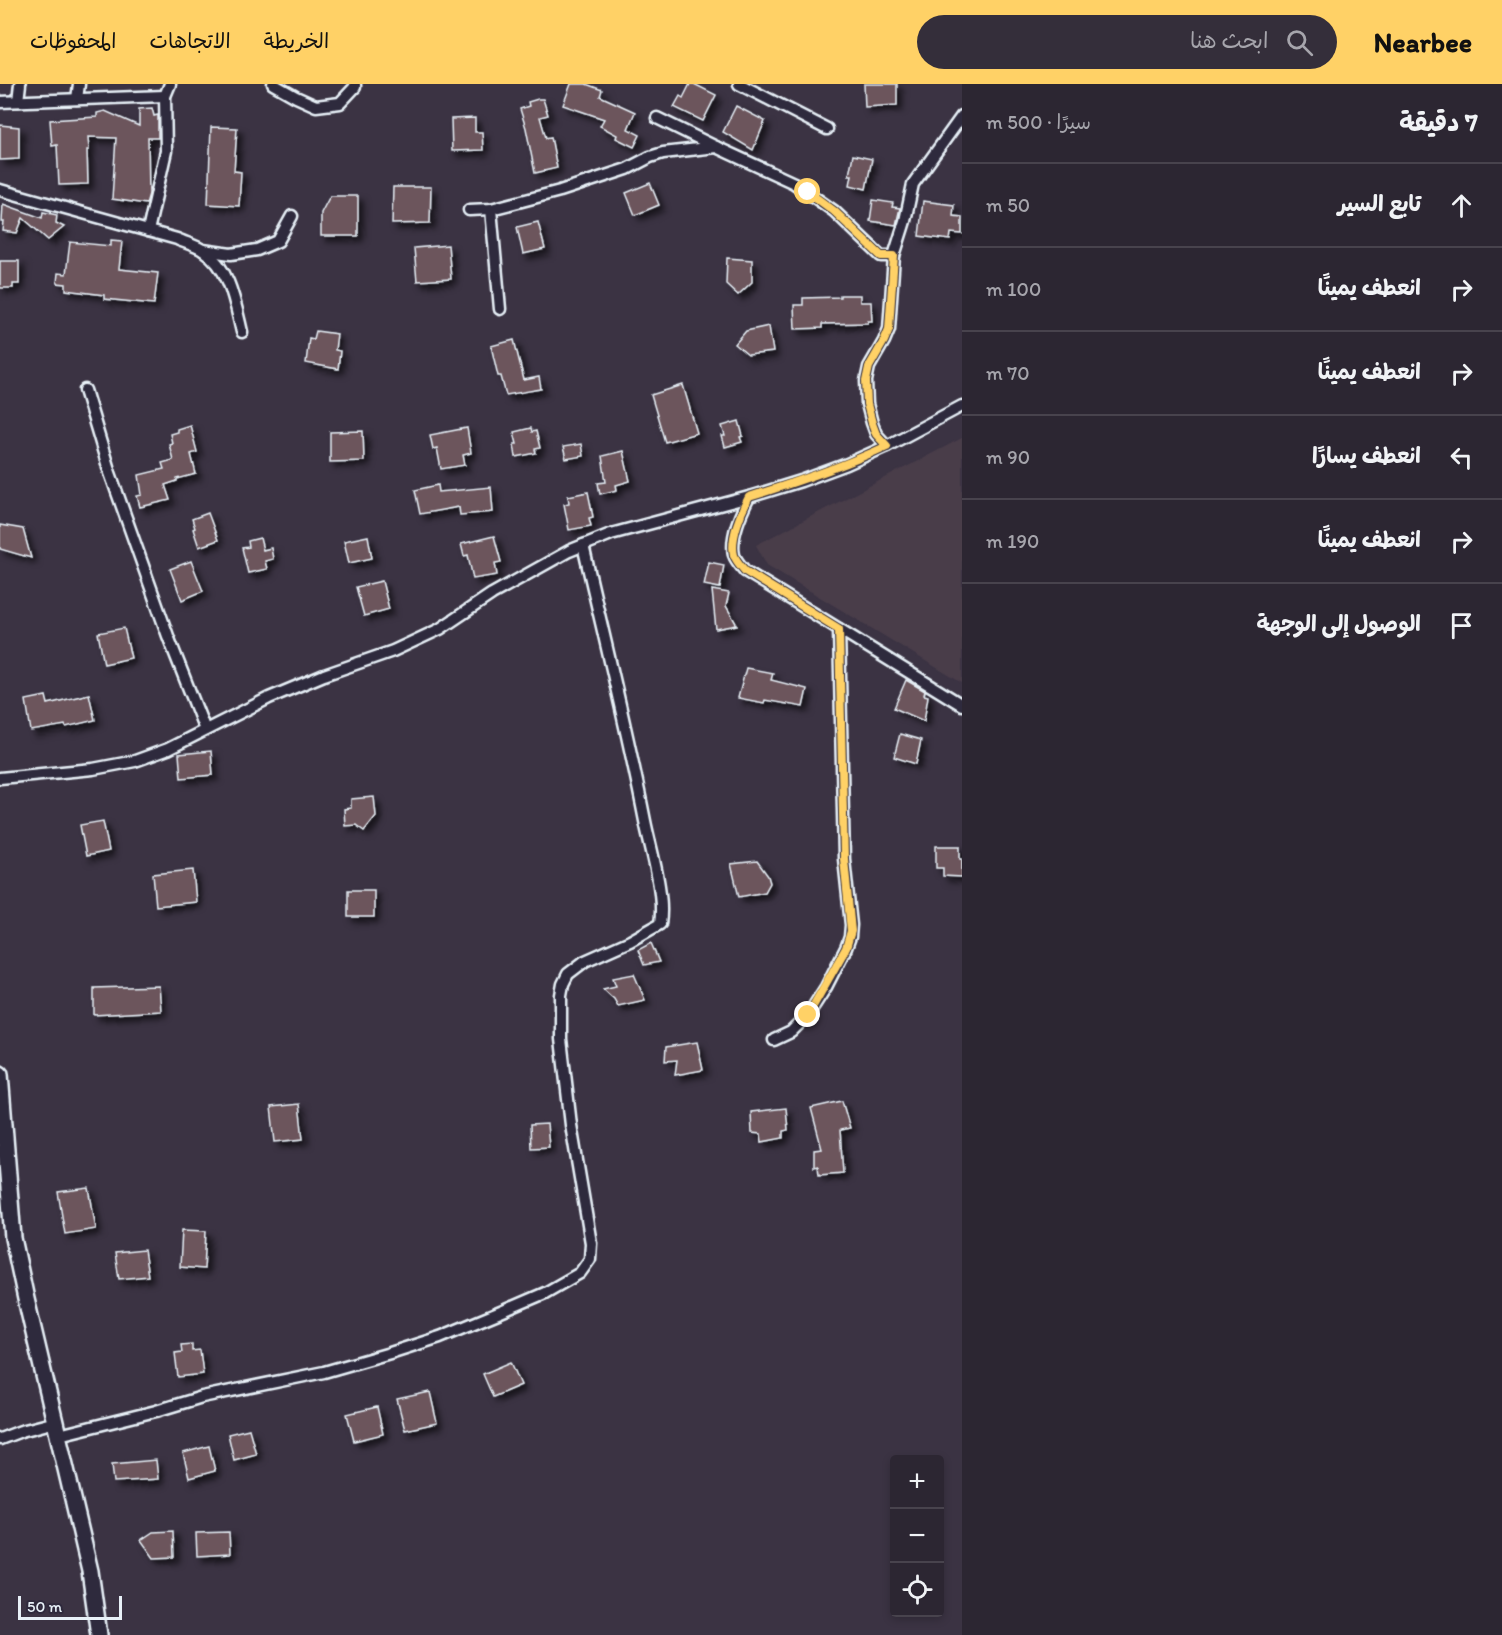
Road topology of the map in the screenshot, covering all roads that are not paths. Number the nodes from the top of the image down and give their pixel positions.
1 (20, 84) edge
2 (80, 84) edge
3 (170, 84) edge
4 (273, 84) edge
5 (355, 84) edge
6 (739, 84) edge
7 (765, 84) edge
8 (165, 96) junction
9 (766, 97) junction
10 (77, 99) junction
11 (18, 101) junction
12 (0, 102) edge
13 (962, 117) edge
14 (657, 118) dead end
15 (827, 129) dead end
16 (716, 147) junction
17 (0, 190) edge
18 (491, 209) junction
19 (469, 210) dead end
20 (292, 216) dead end
21 (148, 231) junction
22 (203, 250) junction
23 (894, 256) junction
24 (500, 309) dead end
25 (242, 332) dead end
26 (85, 390) dead end
27 (962, 406) edge
28 (887, 446) junction
29 (749, 497) junction
30 (583, 545) junction
31 (839, 629) junction
32 (962, 705) edge
33 (205, 730) junction
34 (0, 778) edge
35 (774, 1040) dead end
36 (0, 1074) edge
37 (3, 1151) edge
38 (57, 1429) junction
39 (0, 1439) edge
40 (99, 1635) edge

1 - 11 street
2 - 10 street
3 - 8 street
4 - 5 street
6 - 9 street
7 - 9 street
8 - 10 street
8 - 21 street
9 - 15 street
10 - 11 street
11 - 12 street
13 - 23 street
14 - 16 street
16 - 18 street
16 - 23 street
17 - 21 street
18 - 19 street
18 - 24 street
20 - 22 street
21 - 22 street
22 - 25 street
23 - 28 street
26 - 33 street
27 - 28 street
28 - 29 street
29 - 30 street
29 - 31 street
30 - 33 street
30 - 38 street
31 - 32 street
31 - 35 street
33 - 34 street
36 - 37 street
37 - 38 street
38 - 39 street
38 - 40 street

